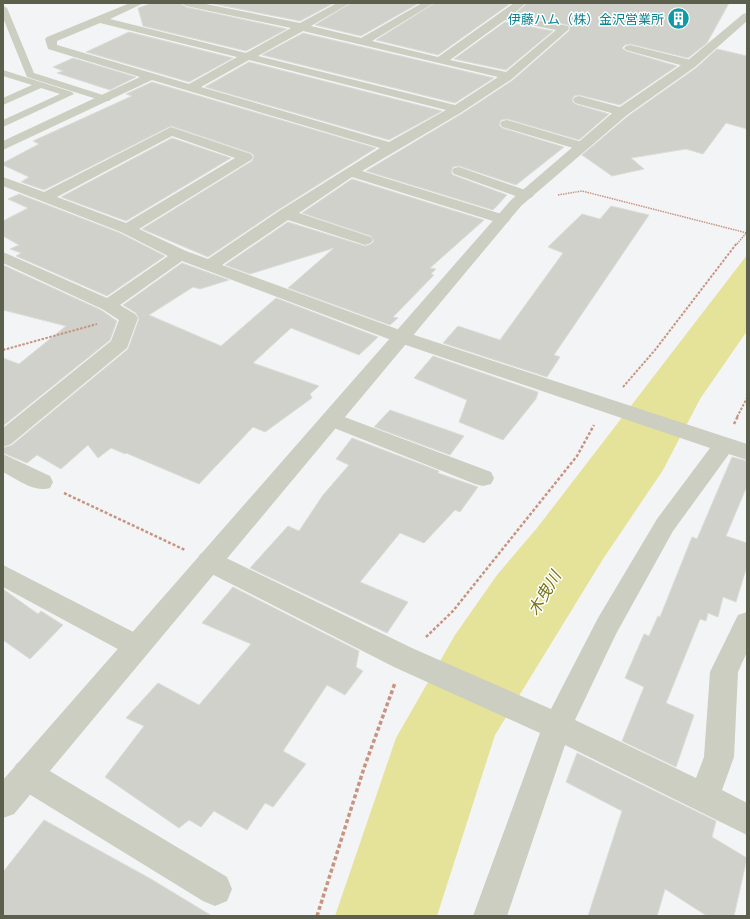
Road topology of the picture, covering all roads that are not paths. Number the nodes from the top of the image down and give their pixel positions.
1 (138, 3) edge
2 (186, 3) edge
3 (345, 3) edge
4 (429, 3) edge
5 (520, 3) edge
6 (3, 8) edge
7 (503, 16) junction
8 (747, 16) edge
9 (98, 19) junction
10 (301, 28) junction
11 (363, 42) junction
12 (630, 48) dead end
13 (248, 56) junction
14 (440, 61) junction
15 (691, 64) junction
16 (3, 73) edge
17 (15, 76) junction
18 (508, 76) junction
19 (150, 77) junction
20 (3, 82) edge
21 (41, 85) junction
22 (190, 88) junction
23 (106, 99) junction
24 (579, 100) dead end
25 (3, 102) edge
26 (457, 108) junction
27 (622, 112) junction
28 (3, 124) edge
29 (507, 124) dead end
30 (7, 141) edge
31 (391, 146) junction
32 (580, 146) junction
33 (459, 171) dead end
34 (350, 172) junction
35 (3, 181) edge
36 (45, 197) junction
37 (521, 199) junction
38 (285, 214) junction
39 (502, 219) junction
40 (127, 229) junction
41 (365, 240) dead end
42 (180, 255) junction
43 (3, 257) edge
44 (209, 266) junction
45 (108, 305) junction
46 (401, 337) junction
47 (331, 419) junction
48 (3, 439) edge
49 (716, 443) junction
50 (747, 452) edge
51 (3, 462) edge
52 (483, 478) dead end
53 (42, 482) road end
54 (209, 561) junction
55 (3, 575) edge
56 (747, 623) edge
57 (136, 646) junction
58 (557, 726) junction
59 (27, 775) junction
60 (704, 797) junction
61 (3, 803) edge
62 (747, 819) edge
63 (215, 889) dead end
64 (490, 916) edge

1 - 9 street
2 - 10 street
3 - 10 street
4 - 11 street
5 - 7 street
6 - 23 lane
7 - 14 street
7 - 18 street
8 - 15 street
9 - 13 street
9 - 19 street
10 - 11 street
10 - 13 street
11 - 14 street
12 - 15 street
13 - 22 street
13 - 26 street
14 - 18 street
15 - 27 street
16 - 17 lane
17 - 20 lane
17 - 21 lane
18 - 26 street
19 - 22 street
19 - 23 street
21 - 25 lane
21 - 28 lane
22 - 31 street
23 - 30 street
24 - 27 street
26 - 31 street
27 - 32 street
29 - 32 street
31 - 34 street
32 - 37 street
33 - 37 street
34 - 38 street
34 - 39 street
35 - 36 street
36 - 40 street
36 - 40 street
37 - 39 street
38 - 41 street
38 - 44 street
39 - 46 street
40 - 42 street
42 - 44 street
42 - 45 street
43 - 45 street
44 - 46 street
45 - 48 street
46 - 47 street
46 - 49 street
47 - 52 street
47 - 54 street
49 - 50 street
49 - 58 street
51 - 53 street
54 - 57 street
54 - 58 street
55 - 57 street
56 - 60 street
57 - 59 street
58 - 60 street
58 - 64 street
59 - 61 street
59 - 63 street
60 - 62 street

